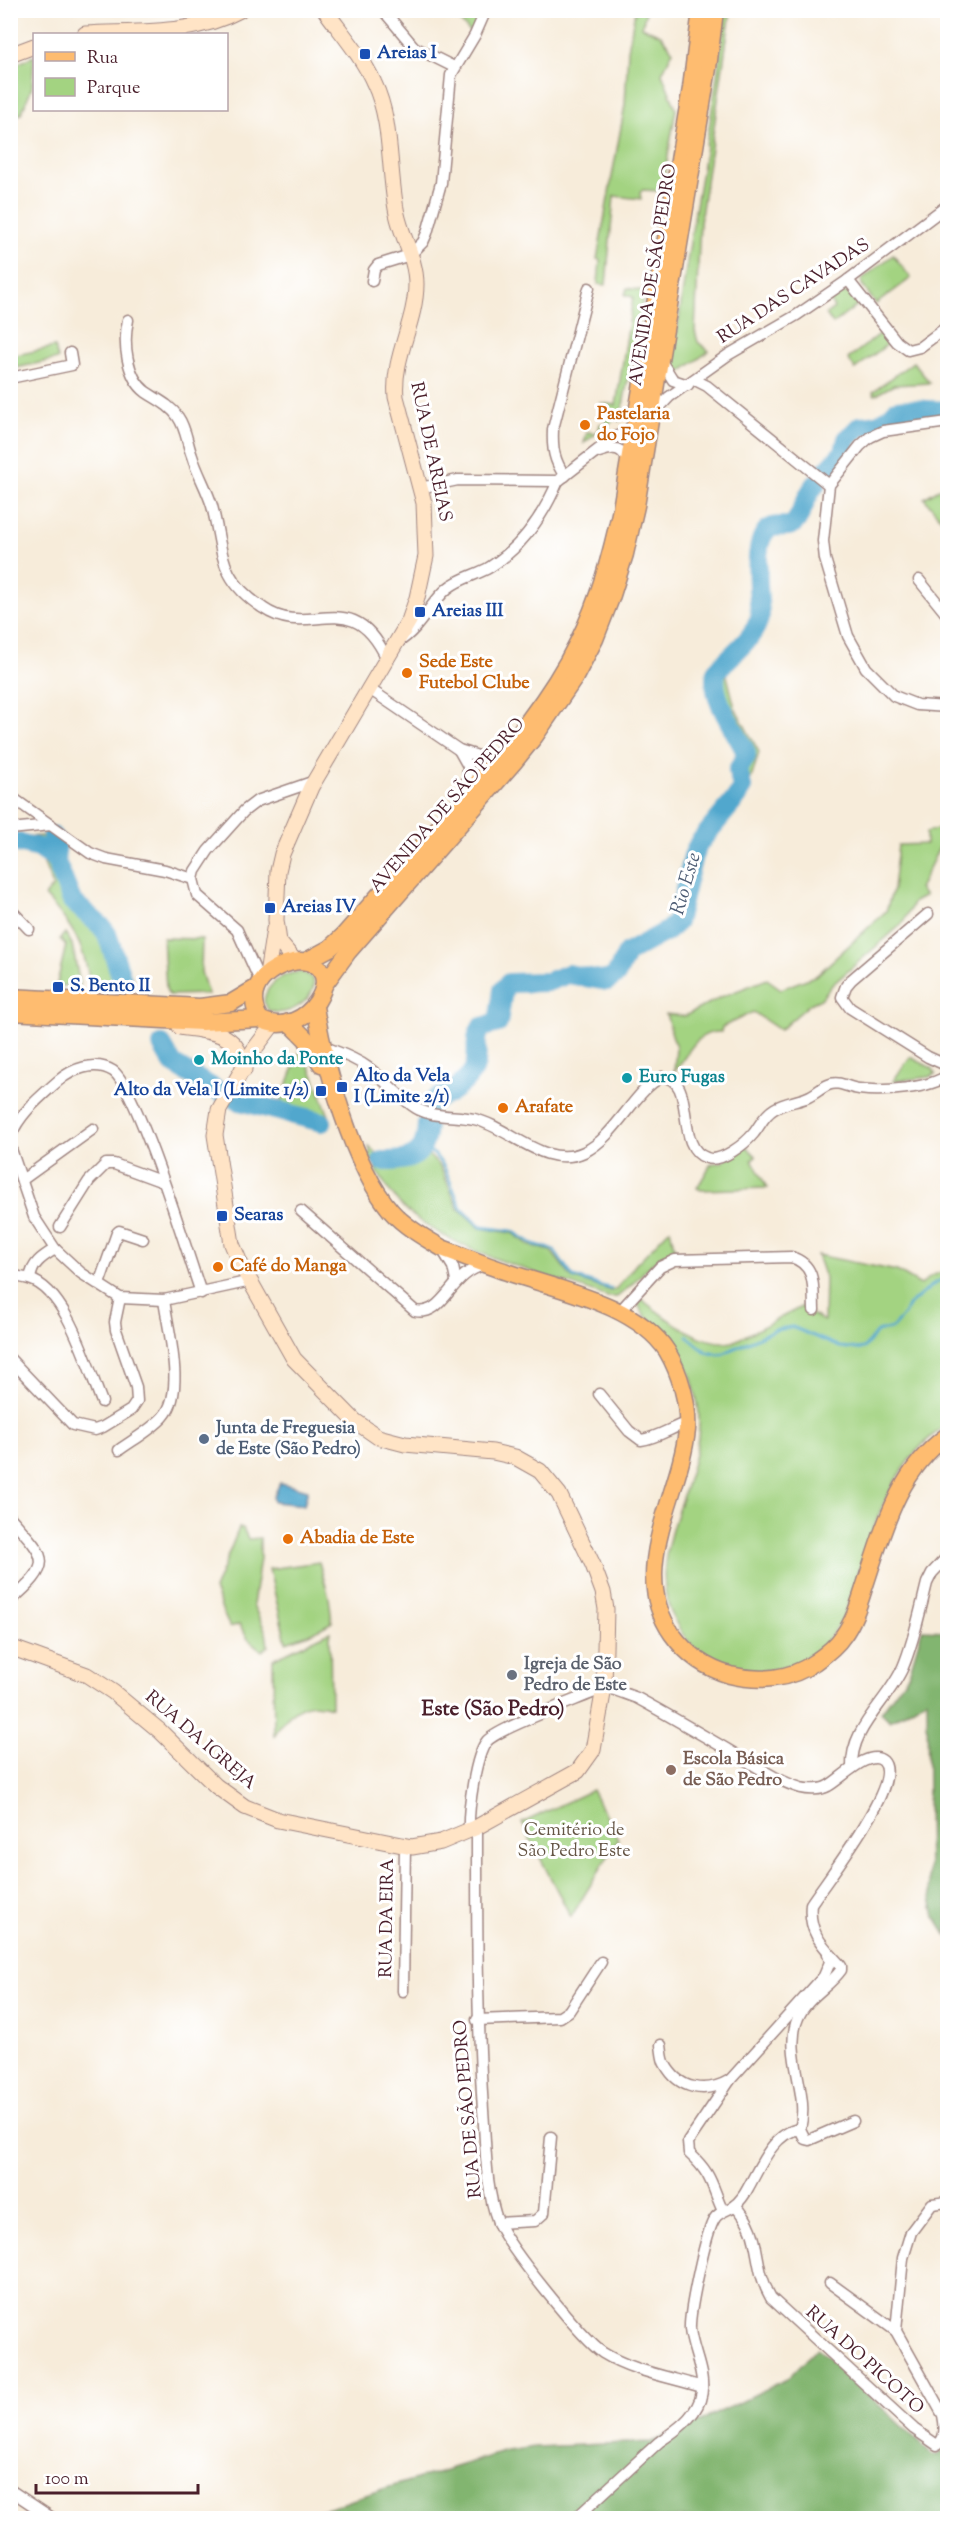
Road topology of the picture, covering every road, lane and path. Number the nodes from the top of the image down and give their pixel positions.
1 (240, 10) edge
2 (383, 10) edge
3 (486, 10) edge
4 (701, 10) edge
5 (714, 10) edge
6 (325, 12) edge
7 (113, 33) edge
8 (33, 46) edge
9 (10, 55) edge
10 (454, 68) junction
11 (948, 206) edge
12 (410, 255) junction
13 (372, 280) dead end
14 (848, 280) junction
15 (589, 288) dead end
16 (128, 320) dead end
17 (948, 326) edge
18 (70, 353) dead end
19 (659, 357) junction
20 (10, 378) edge
21 (692, 382) junction
22 (643, 419) junction
23 (948, 422) edge
24 (596, 453) junction
25 (629, 463) junction
26 (562, 479) junction
27 (829, 485) junction
28 (420, 488) junction
29 (919, 580) dead end
30 (948, 616) edge
31 (398, 643) junction
32 (387, 659) junction
33 (368, 688) junction
34 (948, 707) edge
35 (459, 750) junction
36 (502, 755) junction
37 (316, 781) junction
38 (467, 795) junction
39 (10, 796) edge
40 (51, 825) junction
41 (10, 829) edge
42 (193, 879) junction
43 (10, 909) edge
44 (928, 914) dead end
45 (276, 920) junction
46 (28, 929) dead end
47 (300, 961) junction
48 (261, 981) junction
49 (324, 986) junction
50 (10, 997) edge
51 (315, 1006) junction
52 (10, 1012) edge
53 (138, 1019) junction
54 (274, 1021) junction
55 (314, 1042) junction
56 (948, 1066) edge
57 (244, 1070) junction
58 (948, 1075) edge
59 (93, 1129) dead end
60 (10, 1137) edge
61 (10, 1146) edge
62 (22, 1180) junction
63 (163, 1182) junction
64 (301, 1211) dead end
65 (60, 1227) dead end
66 (143, 1239) dead end
67 (55, 1249) junction
68 (464, 1263) junction
69 (10, 1275) edge
70 (30, 1279) junction
71 (251, 1281) junction
72 (99, 1284) junction
73 (201, 1293) junction
74 (120, 1298) junction
75 (164, 1300) junction
76 (814, 1310) dead end
77 (619, 1312) junction
78 (10, 1359) edge
79 (599, 1394) dead end
80 (102, 1402) dead end
81 (686, 1423) junction
82 (948, 1435) edge
83 (119, 1450) dead end
84 (10, 1517) edge
85 (948, 1556) edge
86 (10, 1601) edge
87 (10, 1647) edge
88 (604, 1688) junction
89 (852, 1768) junction
90 (473, 1829) junction
91 (405, 1845) junction
92 (828, 1954) junction
93 (601, 1962) dead end
94 (403, 1991) dead end
95 (477, 2020) junction
96 (661, 2045) dead end
97 (730, 2080) junction
98 (853, 2121) dead end
99 (800, 2129) junction
100 (551, 2137) dead end
101 (948, 2202) edge
102 (735, 2205) junction
103 (723, 2211) junction
104 (498, 2223) junction
105 (830, 2283) dead end
106 (896, 2331) junction
107 (702, 2387) junction
108 (15, 2493) edge
109 (52, 2518) edge
110 (576, 2518) edge

1 - 7 street
2 - 10 street
3 - 10 street
4 - 22 main road, AVENIDA DE SÃO PEDRO
5 - 19 main road, AVENIDA DE SÃO PEDRO
6 - 12 street, RUA DE AREIAS
8 - 9 street
10 - 12 street
11 - 14 street, RUA DAS CAVADAS
12 - 13 street
12 - 28 street, RUA DE AREIAS
14 - 17 street
14 - 21 street, RUA DAS CAVADAS
15 - 26 street
16 - 32 street
18 - 20 street
19 - 21 street
19 - 22 main road, AVENIDA DE SÃO PEDRO
21 - 22 street, RUA DAS CAVADAS
21 - 27 street
22 - 24 street, RUA DAS CAVADAS
22 - 25 main road, AVENIDA DE SÃO PEDRO
22 - 49 main road, AVENIDA DE SÃO PEDRO
23 - 27 street
24 - 25 street
24 - 26 street, RUA DAS CAVADAS
25 - 36 main road, AVENIDA DE SÃO PEDRO
26 - 28 street
26 - 31 street
27 - 34 street
28 - 31 street, RUA DE AREIAS
29 - 30 street
31 - 32 street, RUA DE AREIAS
32 - 33 street, RUA DE AREIAS
33 - 35 street
33 - 37 street, RUA DE AREIAS
35 - 36 street
35 - 38 street
36 - 38 main road, AVENIDA DE SÃO PEDRO
37 - 42 street
37 - 45 street, RUA DE AREIAS
38 - 47 main road, AVENIDA DE SÃO PEDRO
39 - 40 street
40 - 41 street
40 - 42 street
42 - 48 street
43 - 46 street
44 - 56 street
45 - 47 street, RUA DE AREIAS
45 - 48 street, RUA DE AREIAS
47 - 48 main road, AVENIDA DE SÃO PEDRO
47 - 49 main road
48 - 50 main road, AVENIDA DE SÃO PEDRO
48 - 54 main road
49 - 51 main road, AVENIDA DE SÃO PEDRO
51 - 54 main road
51 - 55 main road
52 - 53 main road
53 - 54 main road
53 - 57 street
54 - 55 main road
54 - 57 street, RUA DA IGREJA
55 - 58 street
55 - 68 main road
57 - 71 street, RUA DA IGREJA
59 - 62 street
60 - 63 street
61 - 62 street
62 - 67 street
63 - 65 street
63 - 73 street
64 - 68 street
66 - 72 street
67 - 70 street
67 - 72 street
68 - 77 main road
69 - 70 street
70 - 80 street
71 - 73 street
71 - 88 street, RUA DA IGREJA
72 - 74 street
73 - 75 street
74 - 75 street
74 - 78 street
75 - 83 street
76 - 77 street
77 - 81 main road
79 - 81 street
81 - 82 main road
84 - 86 street
85 - 89 street
87 - 91 street, RUA DA IGREJA
88 - 89 street
88 - 90 street, RUA DA IGREJA
88 - 90 street, RUA DE SÃO PEDRO
89 - 92 street
90 - 91 street, RUA DA IGREJA
90 - 95 street, RUA DE SÃO PEDRO
91 - 94 street, RUA DA EIRA
92 - 97 street
92 - 99 street
93 - 95 street
95 - 104 street, RUA DE SÃO PEDRO
96 - 97 street
97 - 103 street
98 - 99 street
99 - 102 street
100 - 104 street
101 - 106 street
102 - 103 street
102 - 106 street, RUA DO PICOTO
103 - 107 street
104 - 107 street, RUA DE SÃO PEDRO
105 - 106 street
107 - 110 street
108 - 109 street

